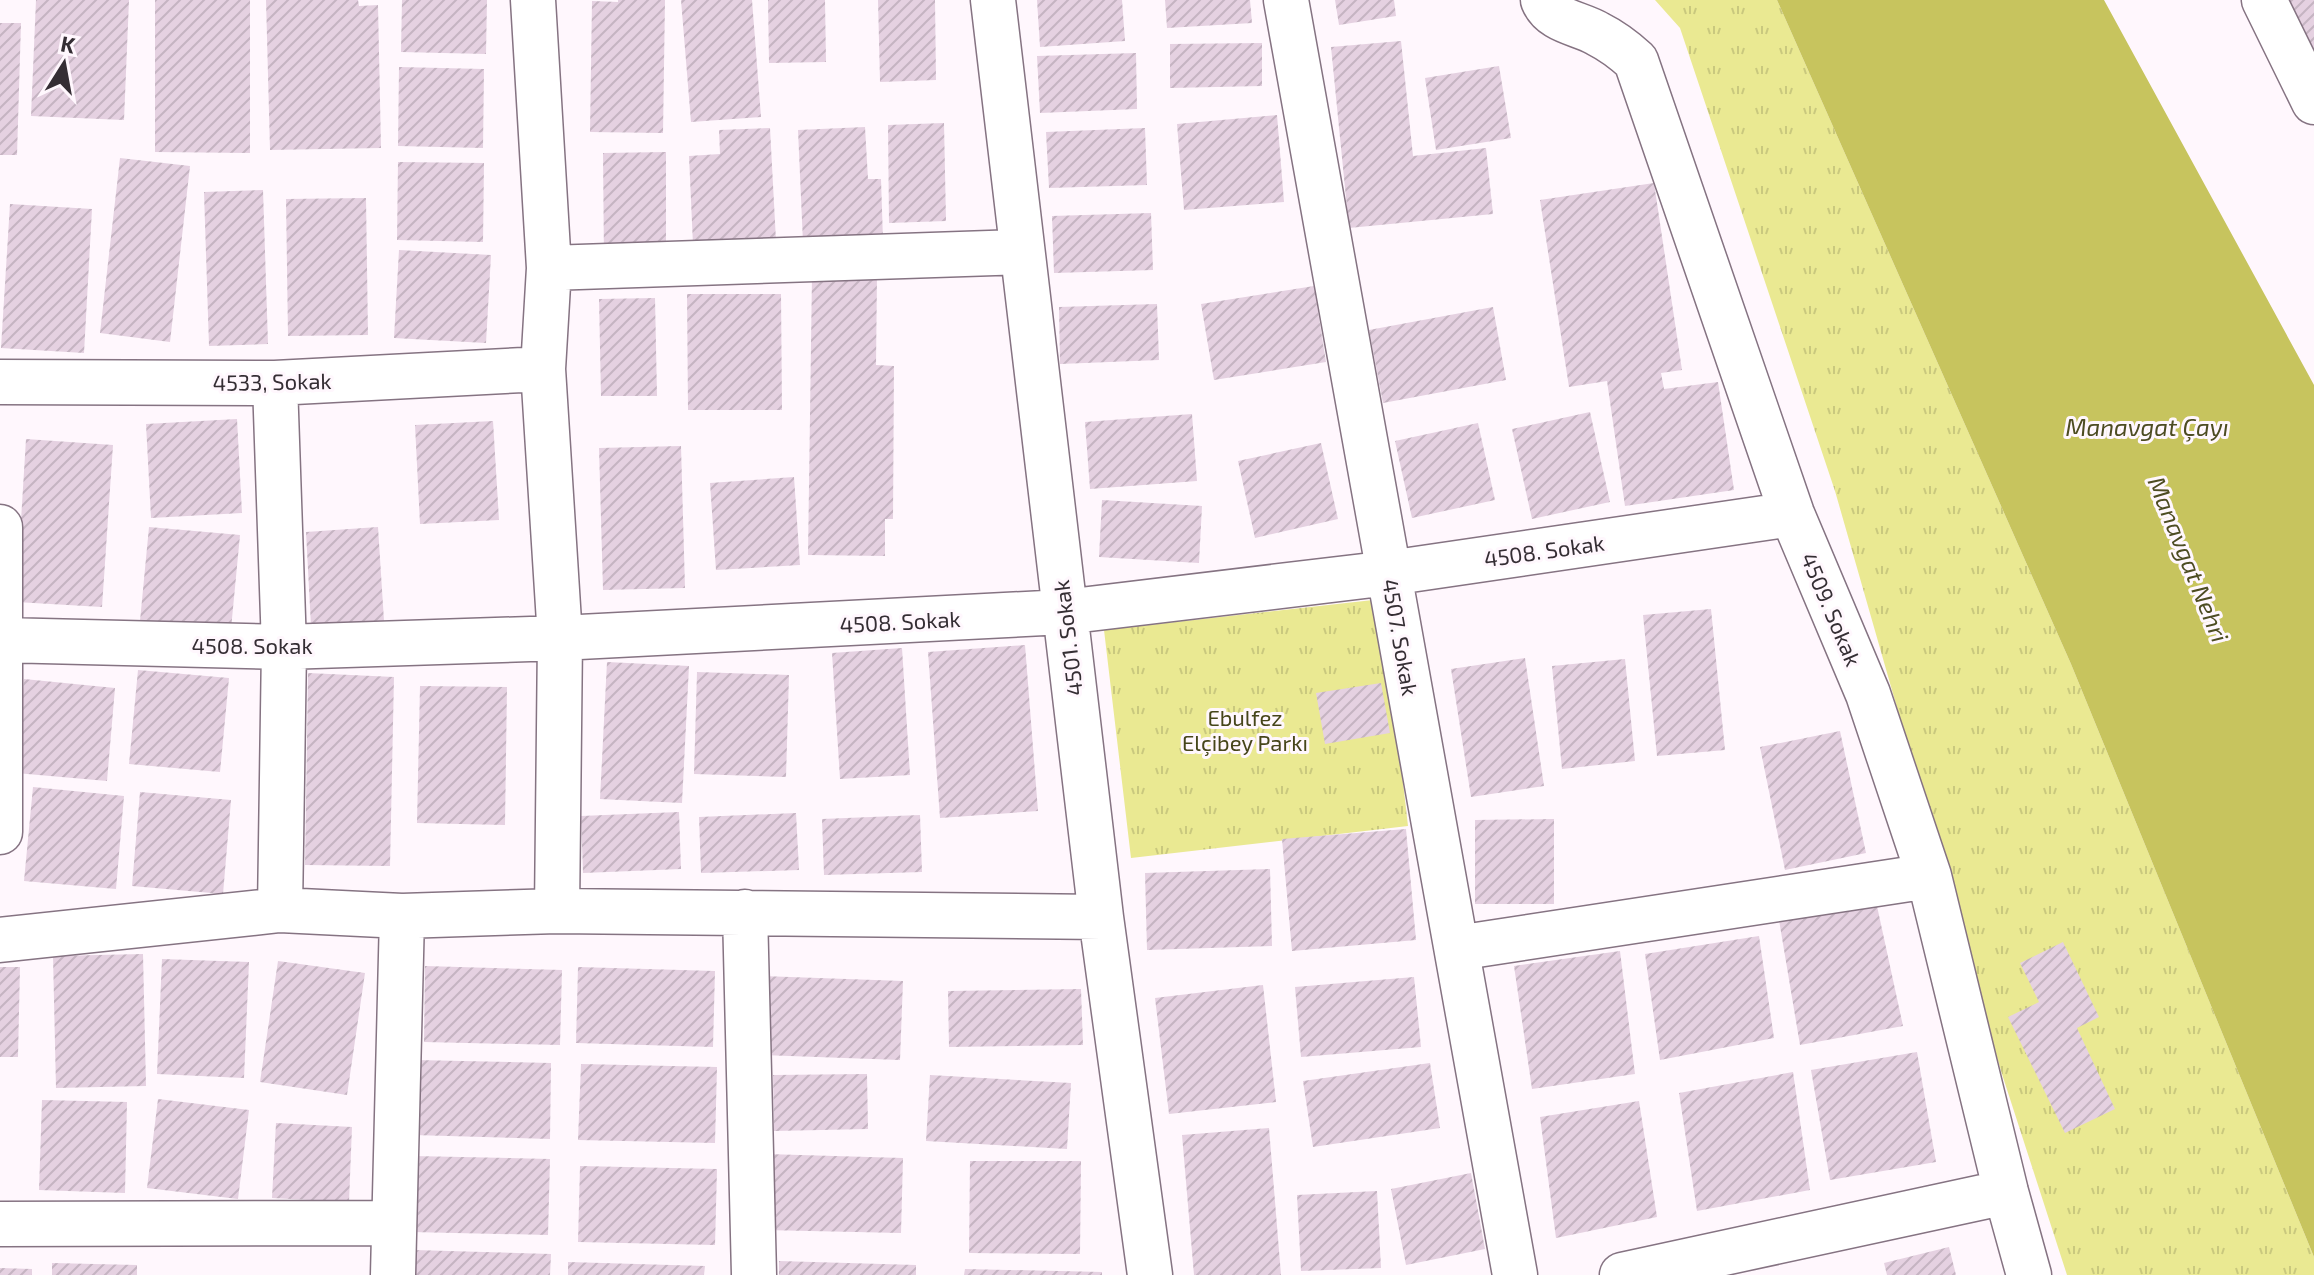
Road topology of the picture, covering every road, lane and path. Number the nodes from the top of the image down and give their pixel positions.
1 (533, 0) edge
2 (993, 0) edge
3 (1286, 0) edge
4 (1543, 0) edge
5 (2264, 0) edge
6 (2314, 102) edge
7 (1022, 252) junction
8 (549, 268) junction
9 (543, 369) junction
10 (0, 382) edge
11 (275, 383) junction
12 (1792, 514) junction
13 (0, 527) edge
14 (1389, 573) junction
15 (1064, 612) junction
16 (560, 638) junction
17 (2, 640) edge
18 (284, 647) junction
19 (0, 832) edge
20 (1929, 876) junction
21 (280, 910) junction
22 (557, 911) junction
23 (745, 912) junction
24 (402, 916) junction
25 (1101, 917) junction
26 (0, 940) edge
27 (1457, 948) junction
28 (2006, 1192) junction
29 (394, 1223) junction
30 (0, 1224) edge
31 (1698, 1267) edge
32 (393, 1275) edge
33 (754, 1275) edge
34 (1150, 1275) edge
35 (1515, 1275) edge
36 (1622, 1275) edge
37 (2029, 1275) edge

1 - 8 street
2 - 7 street, 4501. Sokak
3 - 14 street, 4507. Sokak
4 - 12 street, 4509. Sokak
5 - 6 street
7 - 8 street
7 - 15 street, 4501. Sokak
8 - 9 street
9 - 11 street, 4533, Sokak
9 - 16 street
10 - 11 street, 4533, Sokak
11 - 18 street
12 - 14 street, 4508. Sokak
12 - 20 street, 4509. Sokak
13 - 17 street
14 - 15 street, 4508. Sokak
14 - 27 street, 4507. Sokak
15 - 16 street, 4508. Sokak
15 - 25 street, 4501. Sokak
16 - 18 street, 4508. Sokak
16 - 22 street
17 - 18 street, 4508. Sokak
17 - 19 street
18 - 21 street
20 - 27 street
20 - 28 street, 4509. Sokak
21 - 24 street
21 - 26 street
22 - 23 street
22 - 24 street
23 - 25 street
23 - 33 street
24 - 29 street
25 - 34 street, 4501. Sokak
27 - 35 street, 4507. Sokak
28 - 31 street
28 - 37 street, 4509. Sokak
29 - 30 street
29 - 32 street
31 - 36 street

